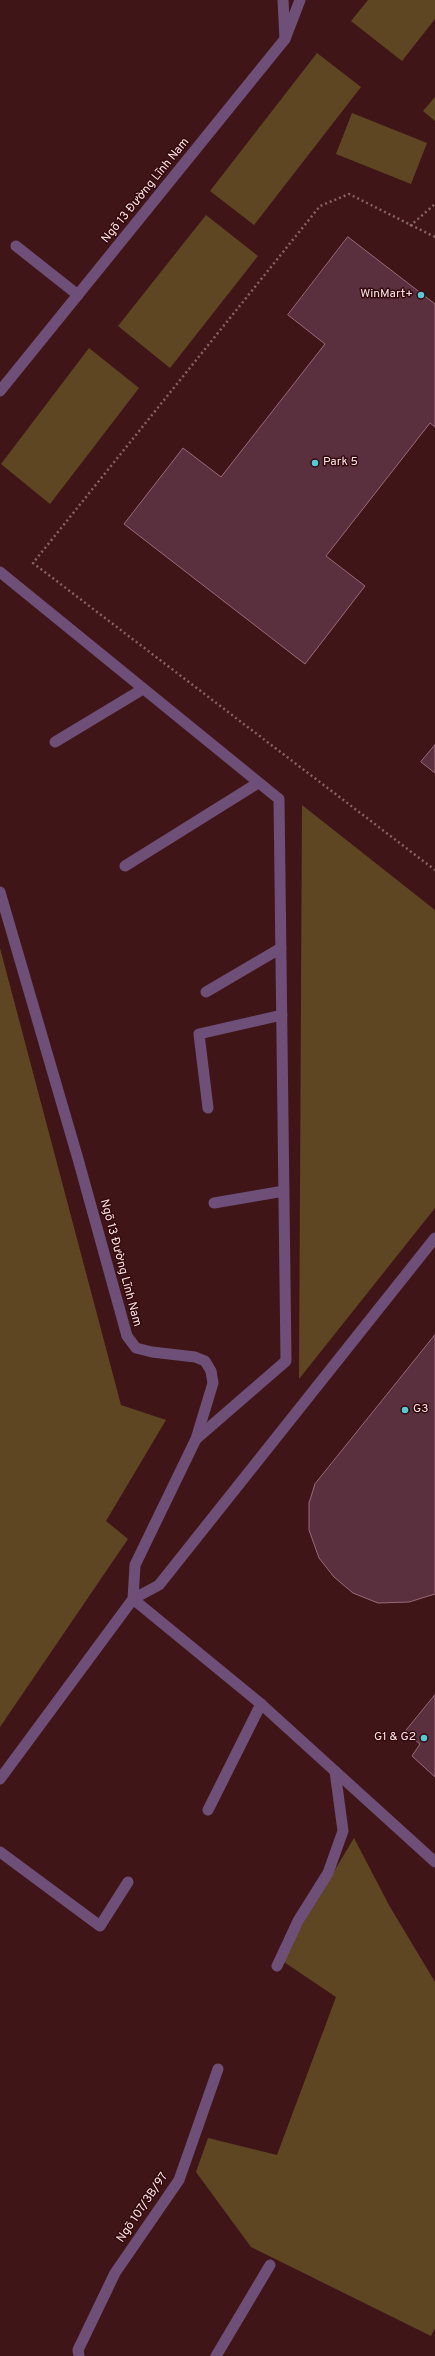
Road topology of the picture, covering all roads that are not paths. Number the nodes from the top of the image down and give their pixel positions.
1 (282, 0) edge
2 (300, 0) edge
3 (285, 39) junction
4 (16, 246) dead end
5 (78, 295) junction
6 (0, 391) edge
7 (0, 572) edge
8 (143, 689) junction
9 (55, 742) dead end
10 (258, 782) junction
11 (126, 866) dead end
12 (0, 892) edge
13 (281, 948) junction
14 (206, 992) dead end
15 (282, 1015) junction
16 (208, 1108) dead end
17 (284, 1191) junction
18 (214, 1203) dead end
19 (435, 1238) edge
20 (196, 1439) junction
21 (133, 1599) junction
22 (261, 1704) junction
23 (334, 1771) junction
24 (0, 1779) edge
25 (208, 1810) dead end
26 (0, 1852) edge
27 (435, 1862) edge
28 (128, 1882) dead end
29 (277, 1966) dead end
30 (218, 2069) dead end
31 (270, 2265) dead end
32 (79, 2356) edge
33 (216, 2356) edge

1 - 3 street
2 - 3 street, Ngõ 13 Đường Lĩnh Nam
3 - 5 street, Ngõ 13 Đường Lĩnh Nam
4 - 5 street
5 - 6 street, Ngõ 13 Đường Lĩnh Nam
7 - 8 street
8 - 9 street
8 - 10 street
10 - 11 street
10 - 13 street
12 - 20 street, Ngõ 13 Đường Lĩnh Nam
13 - 14 street
13 - 15 street
15 - 16 street
15 - 17 street
17 - 18 street
17 - 20 street
19 - 21 street
20 - 21 street, Ngõ 13 Đường Lĩnh Nam
21 - 22 street
21 - 24 street
22 - 23 street
22 - 25 street
23 - 27 street
23 - 29 street
26 - 28 street
30 - 32 street, Ngõ 107/3B/97
31 - 33 street

